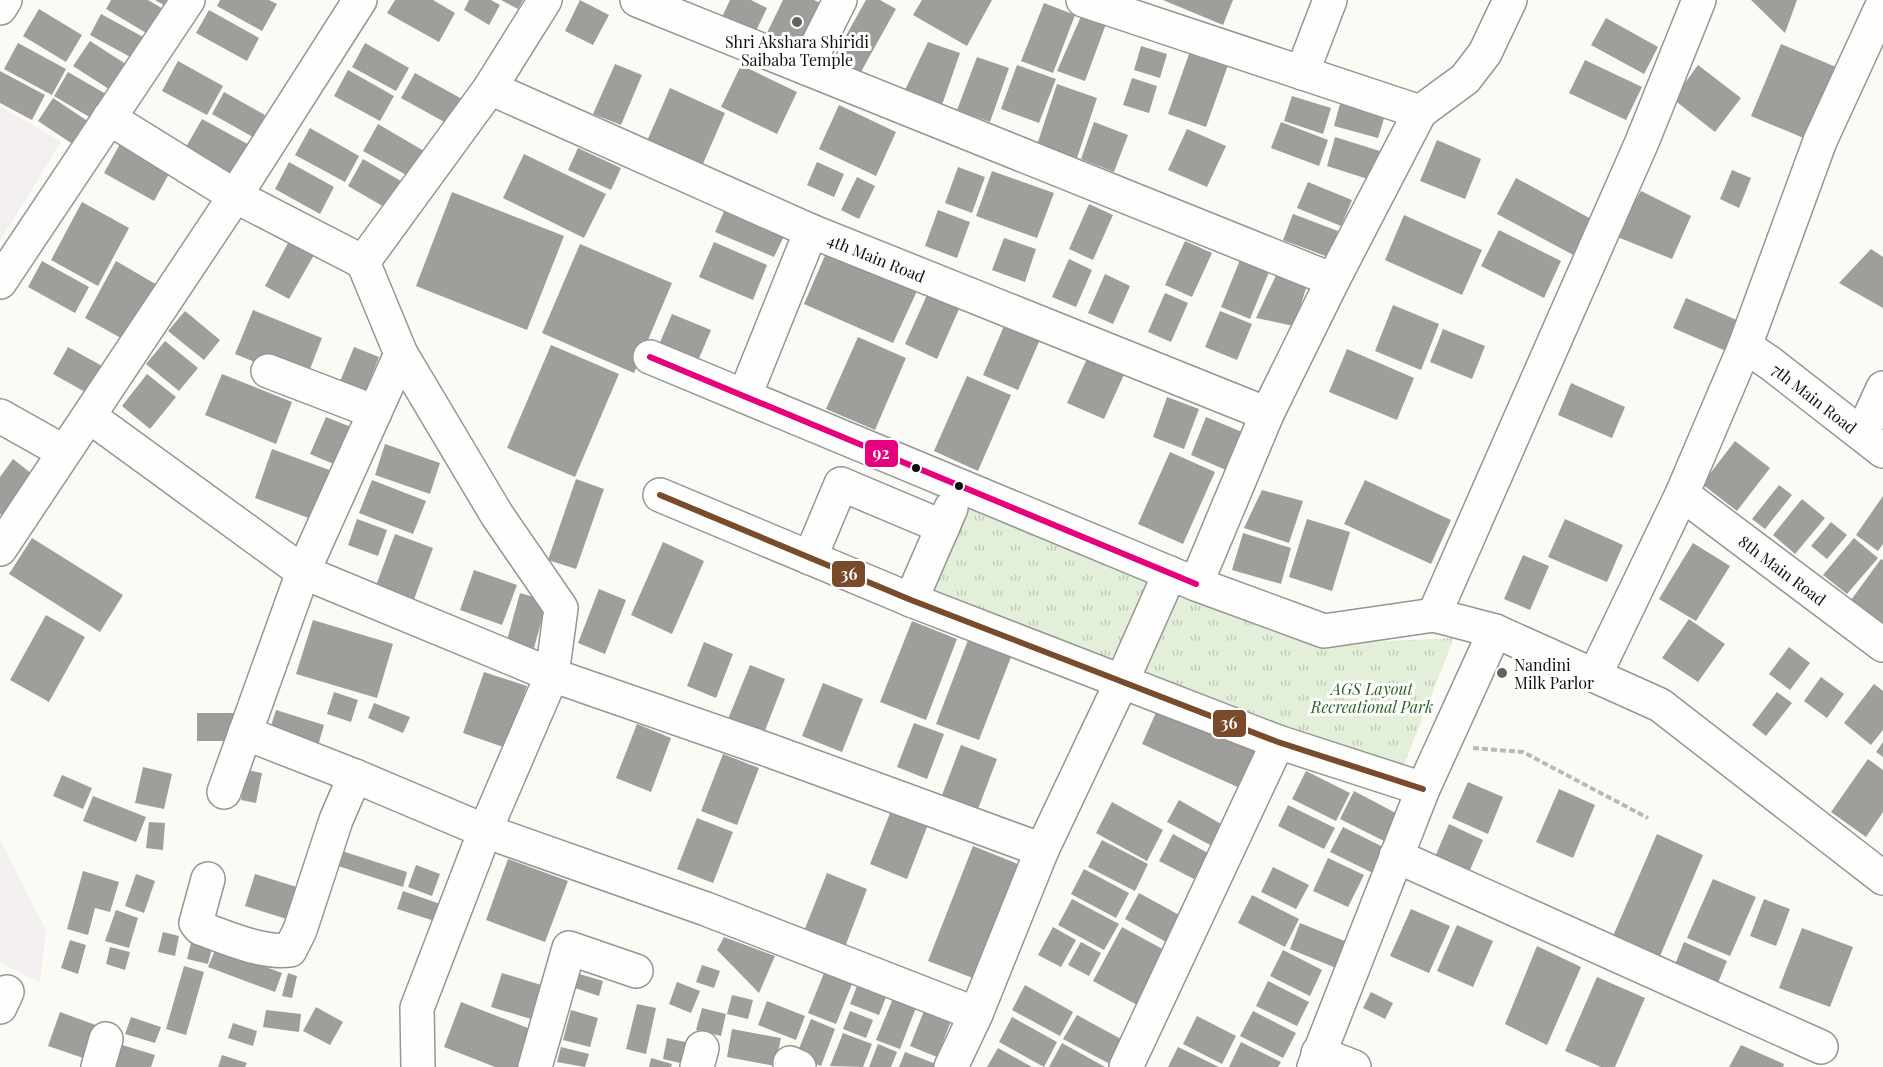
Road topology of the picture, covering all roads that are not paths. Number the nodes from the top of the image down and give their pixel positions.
1 (5, 0) edge
2 (188, 0) edge
3 (360, 0) edge
4 (545, 0) edge
5 (637, 0) edge
6 (840, 0) edge
7 (1083, 0) edge
8 (1330, 0) edge
9 (1510, 0) edge
10 (1699, 0) edge
11 (1883, 4) edge
12 (0, 8) edge
13 (1145, 10) edge
14 (698, 11) edge
15 (806, 68) junction
16 (1302, 73) junction
17 (490, 88) junction
18 (1420, 112) junction
19 (109, 118) junction
20 (235, 196) junction
21 (812, 231) junction
22 (363, 262) junction
23 (1332, 280) junction
24 (0, 282) edge
25 (1745, 346) junction
26 (401, 354) junction
27 (650, 357) dead end
28 (268, 371) dead end
29 (1883, 388) edge
30 (745, 395) junction
31 (375, 412) junction
32 (1267, 414) junction
33 (0, 416) edge
34 (89, 416) junction
35 (1872, 443) edge
36 (64, 453) junction
37 (961, 484) junction
38 (1682, 494) junction
39 (660, 495) dead end
40 (943, 527) junction
41 (0, 549) edge
42 (810, 558) junction
43 (303, 572) junction
44 (1183, 578) junction
45 (911, 600) junction
46 (1434, 615) junction
47 (1495, 631) junction
48 (1883, 645) edge
49 (552, 675) junction
50 (1595, 675) junction
51 (1122, 681) junction
52 (245, 733) junction
53 (1278, 742) junction
54 (355, 776) junction
55 (1423, 789) junction
56 (224, 792) dead end
57 (485, 831) junction
58 (1042, 850) junction
59 (1396, 856) junction
60 (1883, 878) edge
61 (208, 879) dead end
62 (636, 971) dead end
63 (976, 1014) junction
64 (1821, 1047) dead end
65 (1316, 1060) edge
66 (418, 1067) edge
67 (535, 1067) edge
68 (951, 1067) edge
69 (1126, 1067) edge
70 (1354, 1067) edge

1 - 12 street
2 - 19 street
3 - 20 street
4 - 17 street
5 - 14 street
6 - 15 street
7 - 13 street
8 - 16 street
9 - 18 street
10 - 46 street
11 - 25 street
13 - 16 street
14 - 15 street
15 - 23 street
16 - 18 street
17 - 21 street, 4th Main Road
17 - 22 street
18 - 23 street
19 - 20 street
19 - 24 street
20 - 22 street
20 - 34 street
21 - 30 street
21 - 32 street, 4th Main Road
22 - 26 street
23 - 32 street
25 - 35 street, 7th Main Road
25 - 38 street
26 - 31 street
26 - 49 street
27 - 30 street
28 - 31 street
29 - 35 street
30 - 37 street
31 - 43 street
32 - 44 street
33 - 36 street
34 - 36 street
34 - 43 street
36 - 41 street
37 - 40 street
37 - 44 street
38 - 48 street, 8th Main Road
38 - 50 street
39 - 42 street
40 - 42 street
40 - 45 street
42 - 45 street
43 - 49 street
43 - 52 street
44 - 46 street
44 - 51 street
45 - 51 street
46 - 47 street
47 - 50 street
47 - 55 street
49 - 57 street
49 - 58 street
50 - 60 street
51 - 53 street
51 - 58 street
52 - 54 street
52 - 56 street
53 - 55 street
53 - 69 street
54 - 57 street
54 - 61 street
55 - 59 street
57 - 63 street
57 - 66 street
58 - 63 street
59 - 64 street
59 - 65 street
62 - 67 street
63 - 68 street
65 - 70 street

